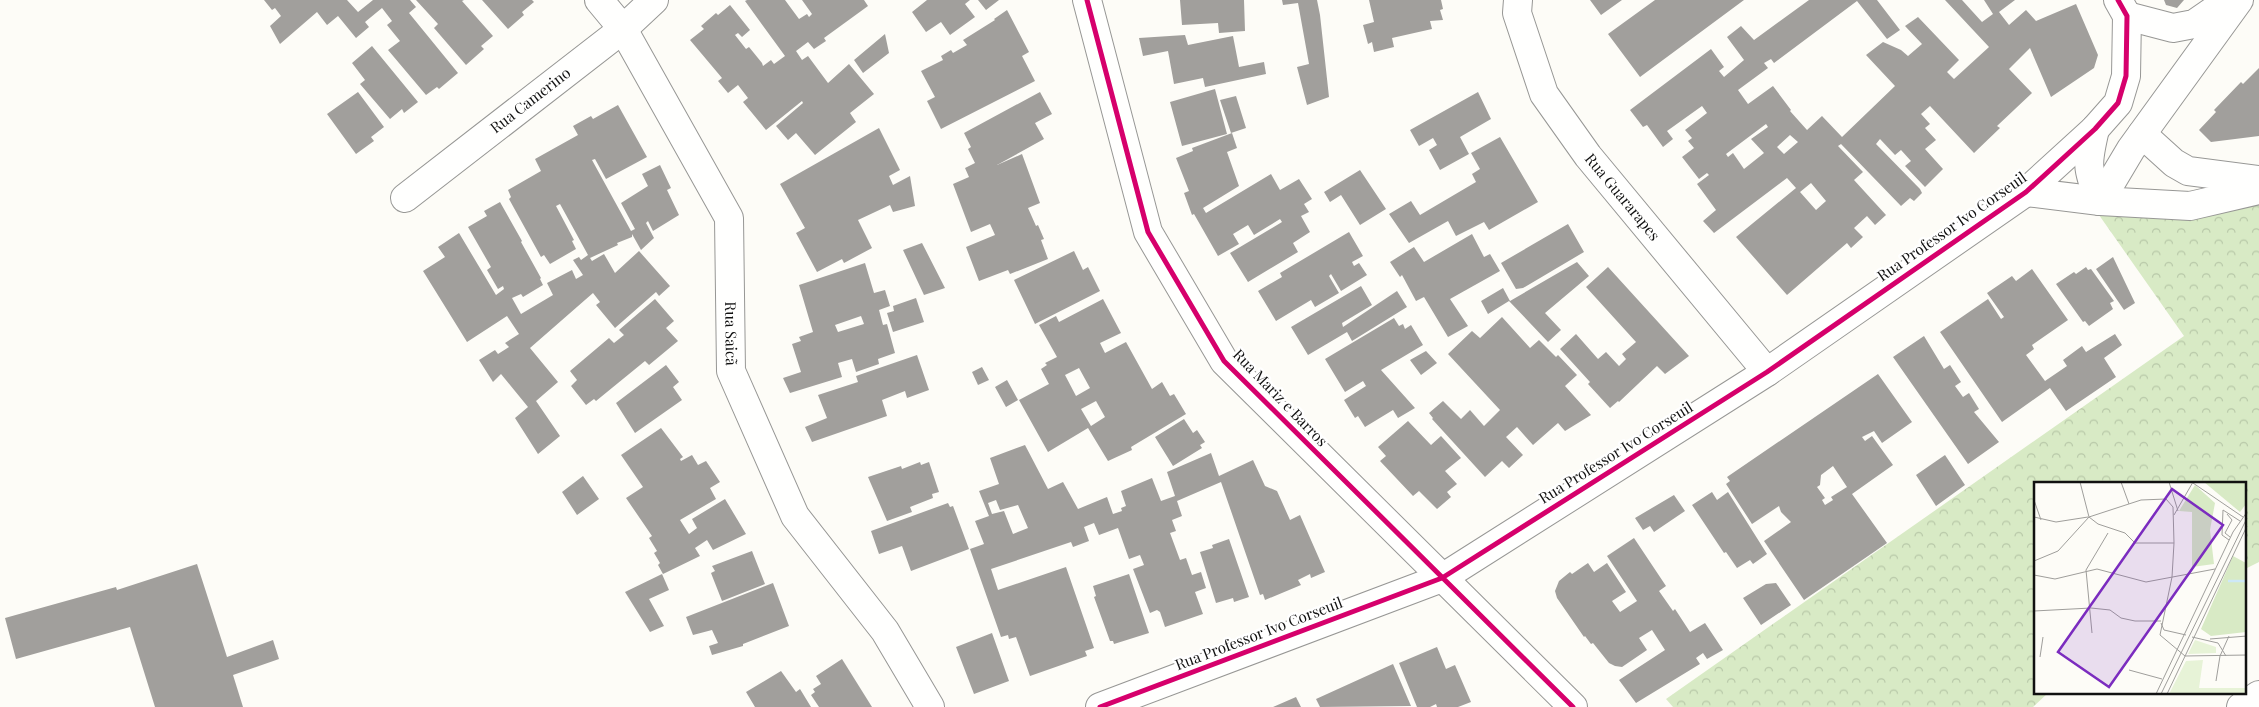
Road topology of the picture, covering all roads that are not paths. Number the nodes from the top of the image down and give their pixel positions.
1 (599, 0) edge
2 (654, 0) edge
3 (1086, 0) edge
4 (1518, 0) edge
5 (2229, 0) edge
6 (2239, 0) edge
7 (2122, 8) edge
8 (623, 29) junction
9 (2095, 129) junction
10 (2142, 134) junction
11 (2259, 180) edge
12 (2259, 190) edge
13 (2026, 192) junction
14 (405, 198) dead end
15 (2100, 200) junction
16 (1767, 372) junction
17 (1442, 578) junction
18 (2259, 695) edge
19 (930, 707) edge
20 (1100, 707) edge
21 (1573, 707) edge
22 (2241, 707) edge

1 - 8 street, Rua Saicã
2 - 8 street, Rua Camerino
3 - 17 street, Rua Mariz e Barros
4 - 16 street, Rua Guararapes
5 - 7 street
6 - 10 street
7 - 9 street, Rua Professor Ivo Corseuil
8 - 14 street, Rua Camerino
8 - 19 street, Rua Saicã
9 - 13 street, Rua Professor Ivo Corseuil
9 - 15 street
10 - 11 street
10 - 15 street
12 - 15 street, Rua Professor Ivo Corseuil
13 - 15 street, Rua Professor Ivo Corseuil
13 - 16 street, Rua Professor Ivo Corseuil
16 - 17 street, Rua Professor Ivo Corseuil
17 - 20 street, Rua Professor Ivo Corseuil
17 - 21 street, Rua Mariz e Barros
18 - 22 street

